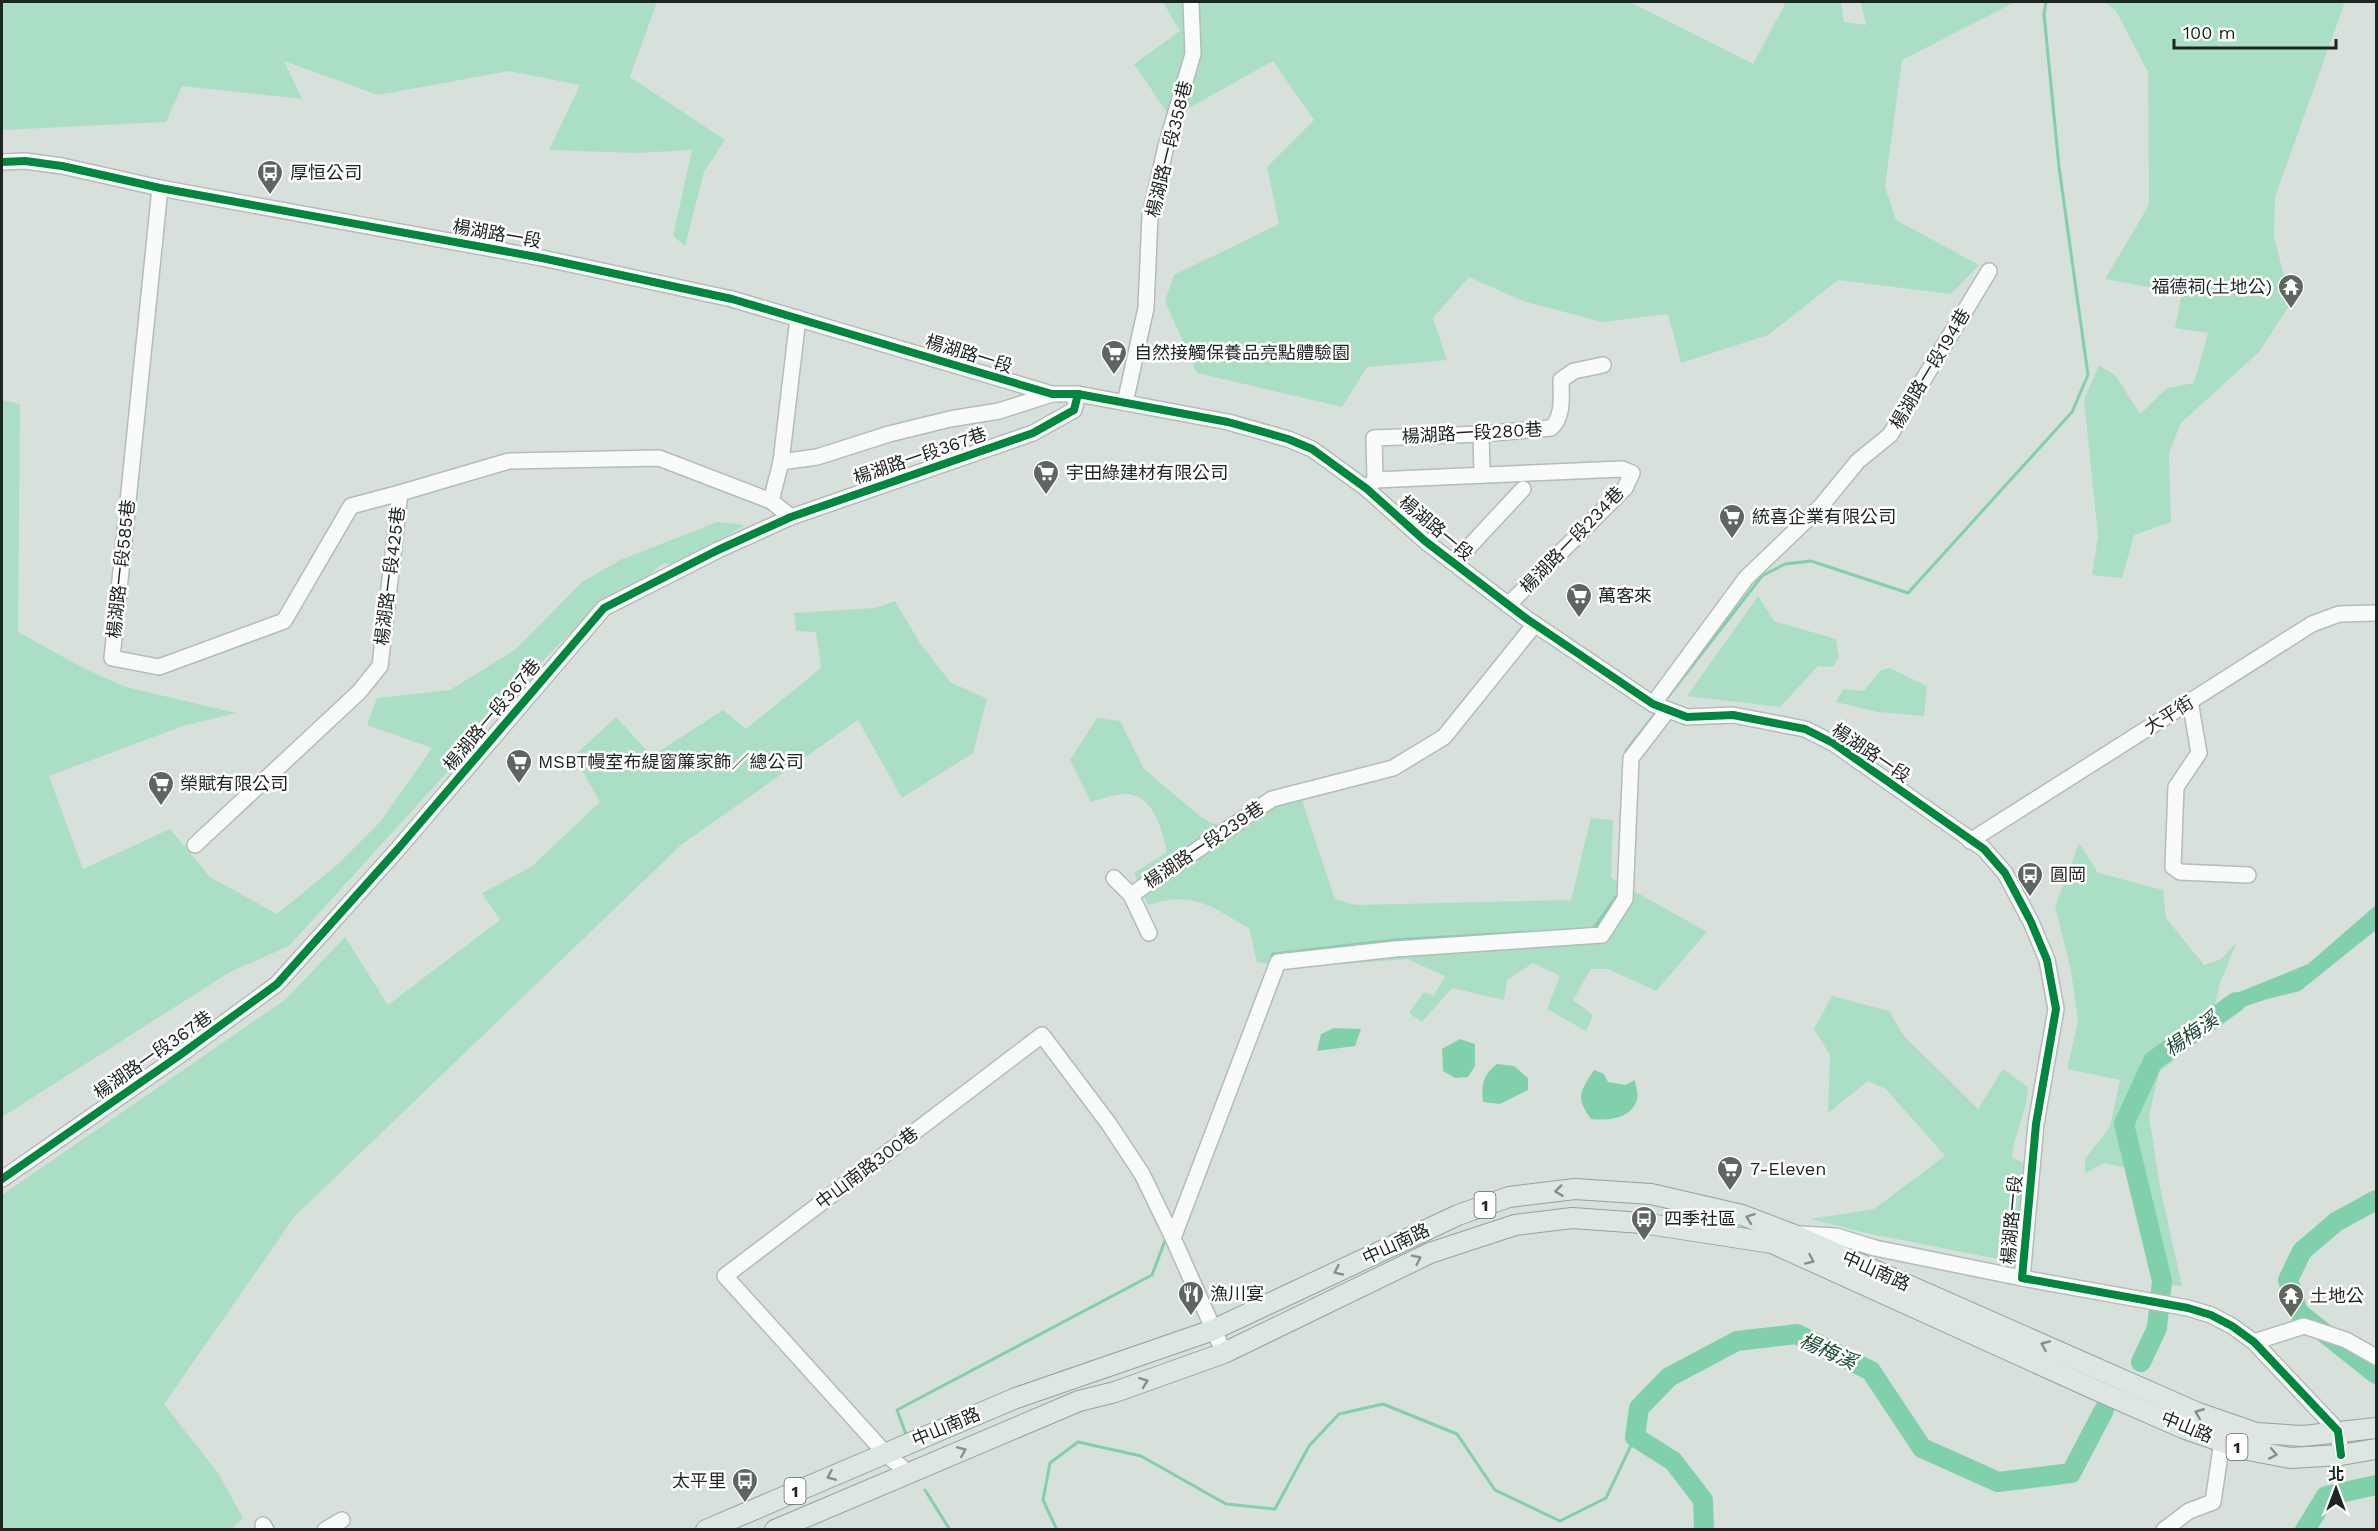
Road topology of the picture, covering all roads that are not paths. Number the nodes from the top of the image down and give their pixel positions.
1 (1191, 2) edge
2 (2, 162) edge
3 (160, 188) junction
4 (1989, 271) dead end
5 (798, 318) junction
6 (1603, 364) dead end
7 (1052, 394) junction
8 (1078, 394) junction
9 (1125, 403) junction
10 (1480, 434) junction
11 (781, 462) junction
12 (1482, 475) junction
13 (1371, 484) junction
14 (1523, 489) dead end
15 (400, 493) junction
16 (771, 501) junction
17 (791, 517) junction
18 (1454, 563) junction
19 (1508, 605) junction
20 (2376, 613) edge
21 (1535, 624) junction
22 (2190, 701) junction
23 (1661, 707) junction
24 (1970, 841) junction
25 (195, 845) dead end
26 (2248, 876) dead end
27 (1114, 878) dead end
28 (1131, 895) junction
29 (1149, 933) dead end
30 (2, 1179) edge
31 (1171, 1233) junction
32 (1792, 1234) junction
33 (1772, 1243) junction
34 (2022, 1278) junction
35 (1213, 1330) junction
36 (2254, 1342) junction
37 (1224, 1353) junction
38 (2376, 1357) edge
39 (2143, 1387) joint
40 (2139, 1408) joint
41 (2376, 1428) edge
42 (2337, 1431) junction
43 (2223, 1442) junction
44 (2376, 1449) edge
45 (885, 1454) junction
46 (2341, 1455) junction
47 (908, 1473) junction
48 (342, 1520) dead end
49 (325, 1530) edge
50 (706, 1530) edge
51 (775, 1530) edge
52 (2164, 1530) edge

1 - 9 street, 楊湖路一段358巷
2 - 3 street, 楊湖路一段
3 - 5 street, 楊湖路一段
3 - 15 street, 楊湖路一段585巷
4 - 23 street, 楊湖路一段194巷
5 - 7 street, 楊湖路一段
5 - 11 street
6 - 10 street, 楊湖路一段280巷
7 - 8 street, 楊湖路一段
7 - 11 street
8 - 9 street, 楊湖路一段
8 - 17 street, 楊湖路一段367巷
9 - 13 street, 楊湖路一段
10 - 12 street
10 - 13 street, 楊湖路一段280巷
11 - 16 street
12 - 13 street
12 - 19 street, 楊湖路一段234巷
13 - 18 street, 楊湖路一段
14 - 18 street
15 - 16 street, 楊湖路一段425巷
15 - 25 street, 楊湖路一段425巷
16 - 17 street, 楊湖路一段425巷
17 - 30 street, 楊湖路一段367巷
18 - 19 street, 楊湖路一段
19 - 21 street, 楊湖路一段
20 - 22 street, 大平街
21 - 23 street, 楊湖路一段
21 - 28 street, 楊湖路一段239巷
22 - 24 street, 大平街
22 - 26 street
23 - 24 street, 楊湖路一段
23 - 31 street, 楊湖路一段194巷
24 - 34 street, 楊湖路一段
27 - 28 street
28 - 29 street
31 - 35 street
31 - 45 street, 中山南路300巷
32 - 33 street, 楊湖路一段
32 - 34 street, 楊湖路一段
32 -> 35 main road, 中山南路 / 1
39 -> 32 main road, 中山南路 / 1
37 -> 33 main road, 中山南路 / 1
33 -> 40 main road, 中山南路 / 1
34 - 36 street, 楊湖路一段
35 - 37 street
35 - 45 main road, 中山南路 / 1
36 - 38 street
36 - 42 street, 楊湖路一段
47 -> 37 main road, 中山南路 / 1
42 -> 39 main road, 中山路 / 1
40 - 43 main road, 中山路 / 1
41 - 42 main road, 中山路 / 1
42 - 46 street
43 -> 46 main road, 中山路 / 1
43 - 52 street
44 - 46 main road, 中山路 / 1
45 - 47 street, 中山南路300巷
45 -> 50 main road, 中山南路 / 1
47 - 51 main road, 中山南路 / 1
48 - 49 street

